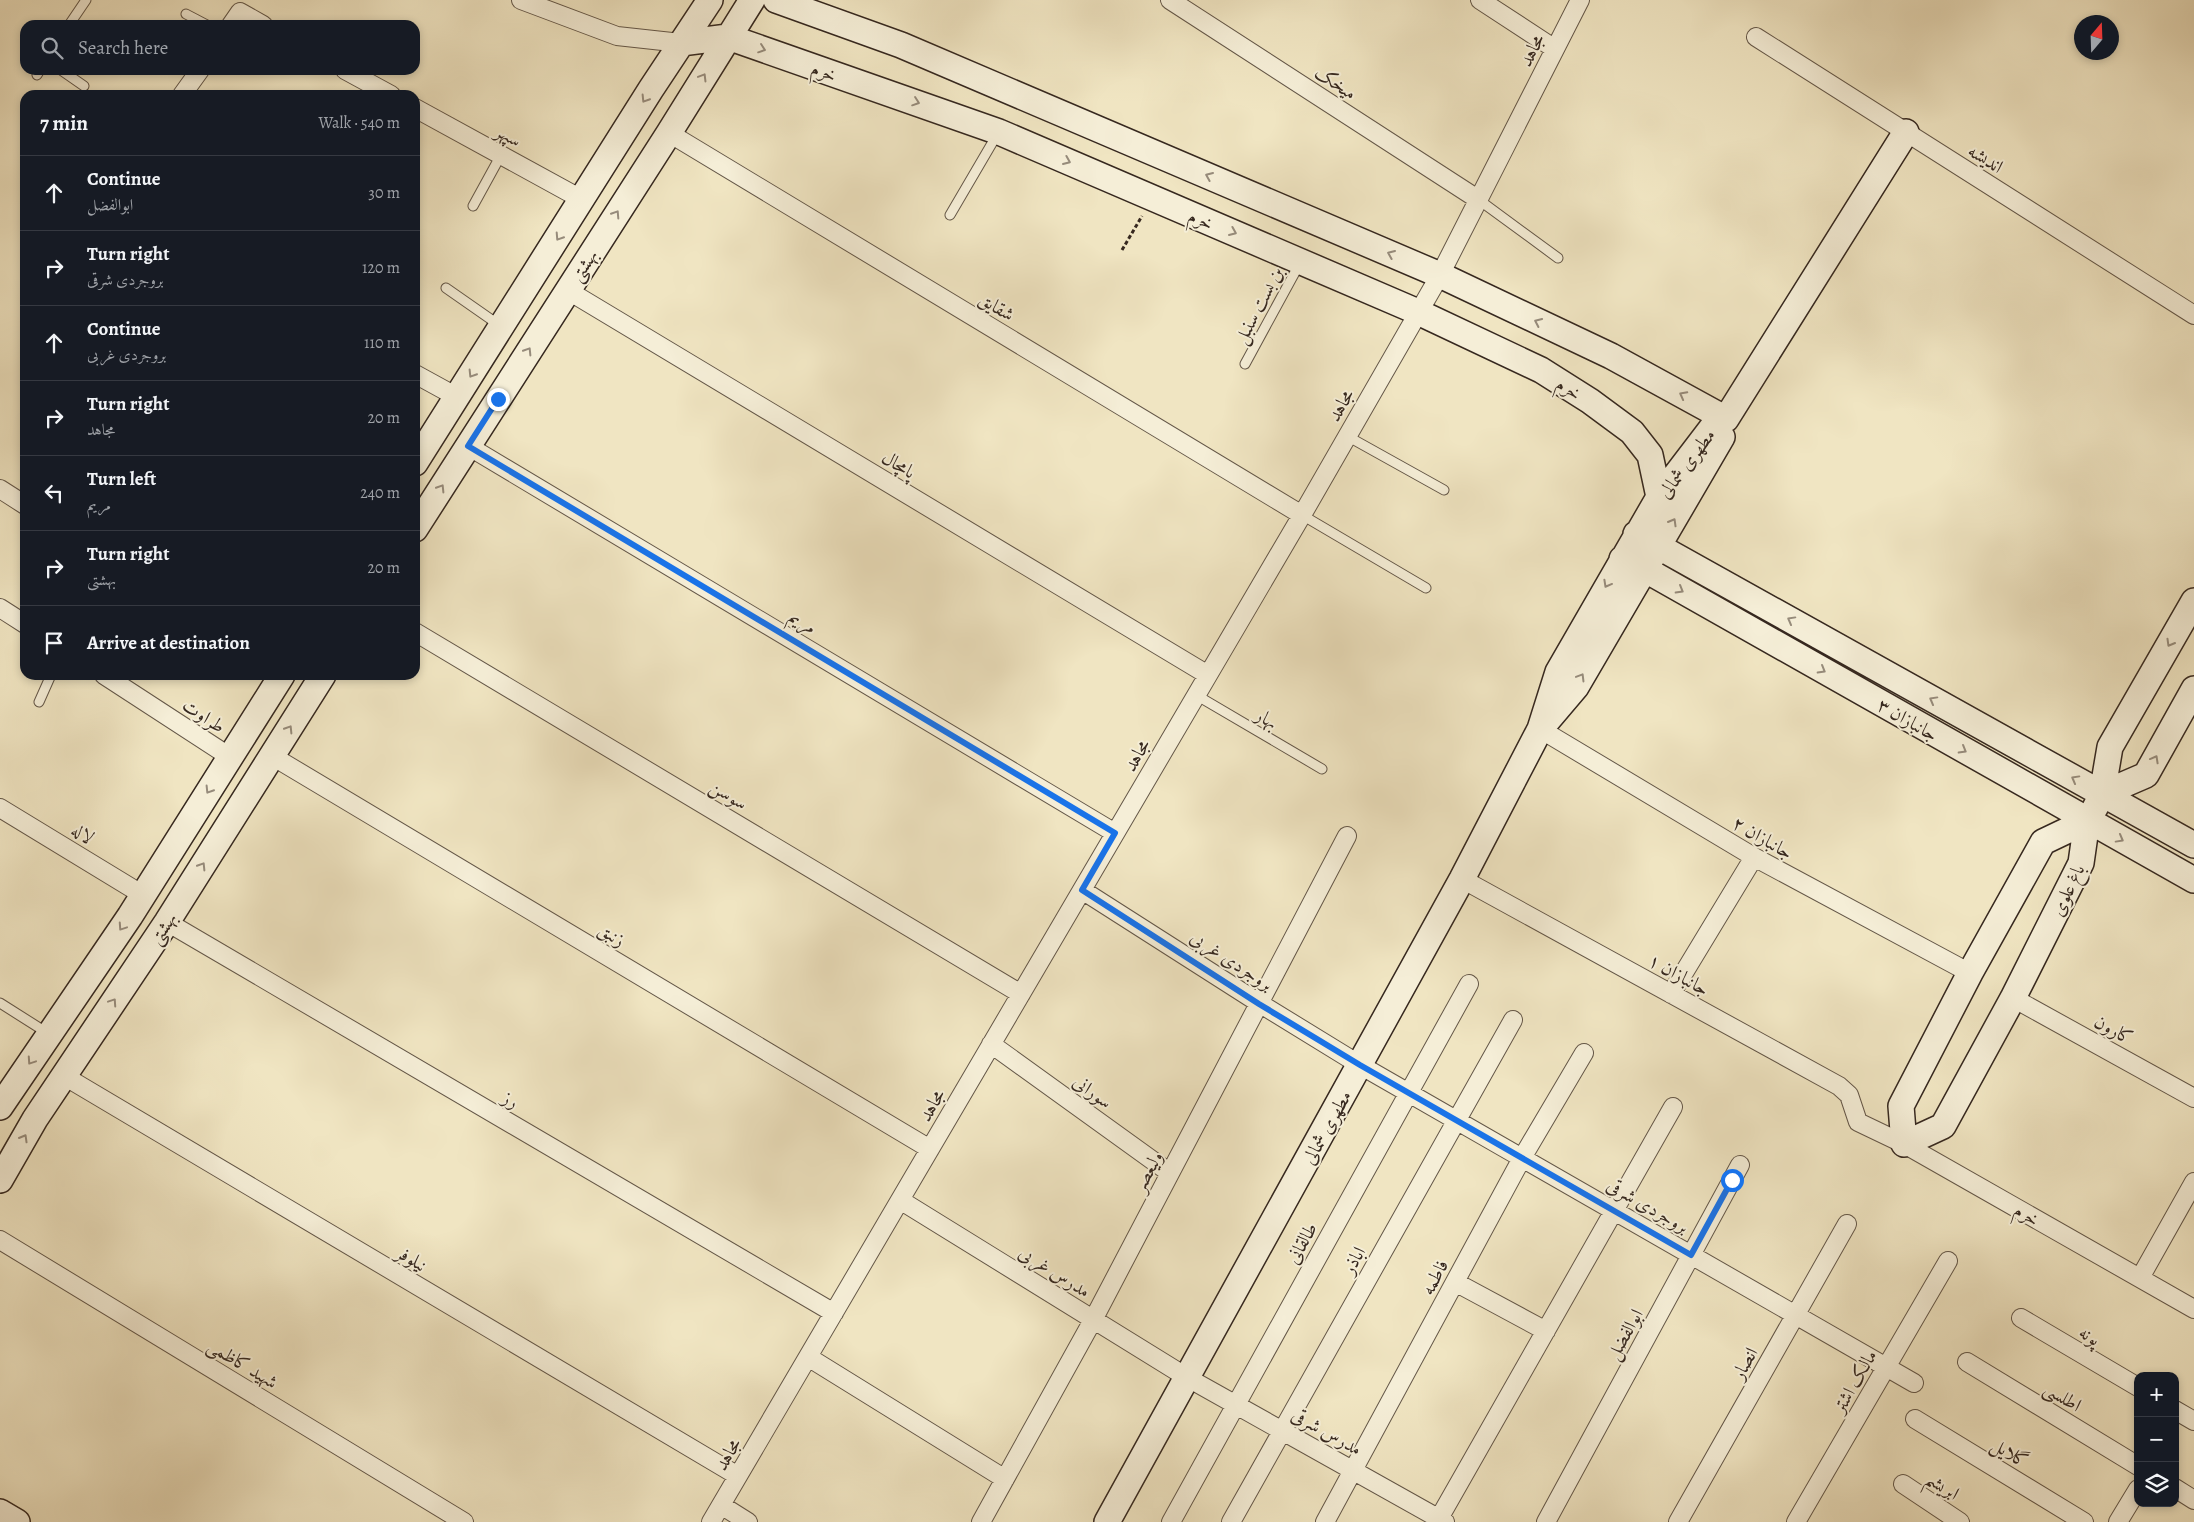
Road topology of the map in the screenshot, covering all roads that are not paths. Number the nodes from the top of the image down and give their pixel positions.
1 (86, 0) edge
2 (521, 0) edge
3 (710, 0) edge
4 (752, 0) edge
5 (776, 0) edge
6 (1170, 0) edge
7 (1480, 0) edge
8 (1580, 0) edge
9 (186, 14) dead end
10 (72, 20) edge
11 (197, 20) edge
12 (234, 20) edge
13 (254, 20) edge
14 (728, 37) junction
15 (1756, 37) dead end
16 (681, 43) junction
17 (1555, 49) junction
18 (68, 75) edge
19 (196, 75) edge
20 (354, 75) edge
21 (84, 86) dead end
22 (186, 90) edge
23 (382, 90) edge
24 (420, 111) edge
25 (999, 132) junction
26 (1906, 132) junction
27 (669, 133) junction
28 (501, 155) junction
29 (582, 200) junction
30 (1479, 200) junction
31 (473, 206) dead end
32 (950, 214) dead end
33 (1558, 258) dead end
34 (1300, 261) junction
35 (1440, 275) junction
36 (446, 288) dead end
37 (568, 290) junction
38 (1418, 312) junction
39 (2194, 315) edge
40 (501, 327) junction
41 (1245, 364) dead end
42 (420, 377) edge
43 (457, 396) junction
44 (1726, 419) junction
45 (1347, 436) junction
46 (468, 446) junction
47 (420, 455) edge
48 (0, 489) edge
49 (1444, 490) dead end
50 (1659, 497) junction
51 (20, 502) edge
52 (1302, 514) junction
53 (420, 521) edge
54 (1636, 534) junction
55 (1659, 546) junction
56 (1622, 559) junction
57 (1646, 570) junction
58 (1426, 588) dead end
59 (1745, 594) junction
60 (2194, 601) edge
61 (0, 608) edge
62 (1731, 619) junction
63 (20, 621) edge
64 (420, 635) edge
65 (1208, 675) junction
66 (49, 680) edge
67 (112, 680) edge
68 (279, 680) edge
69 (320, 680) edge
70 (2194, 689) edge
71 (1196, 695) junction
72 (40, 702) dead end
73 (1540, 729) junction
74 (272, 756) junction
75 (230, 757) junction
76 (1322, 769) dead end
77 (2102, 794) junction
78 (0, 808) edge
79 (2087, 821) junction
80 (1115, 833) junction
81 (1347, 836) dead end
82 (2194, 846) edge
83 (1754, 857) junction
84 (1462, 880) junction
85 (2194, 880) edge
86 (1082, 890) junction
87 (143, 895) junction
88 (167, 922) junction
89 (1970, 973) junction
90 (1469, 984) dead end
91 (1021, 994) junction
92 (1671, 994) junction
93 (2012, 998) junction
94 (0, 1003) edge
95 (1259, 1004) junction
96 (1513, 1020) dead end
97 (49, 1034) junction
98 (991, 1044) junction
99 (1584, 1054) dead end
100 (1360, 1065) junction
101 (64, 1076) junction
102 (1409, 1093) junction
103 (2194, 1098) edge
104 (0, 1107) edge
105 (1673, 1107) dead end
106 (1456, 1120) junction
107 (1858, 1122) joint
108 (1904, 1144) junction
109 (930, 1149) junction
110 (1522, 1158) junction
111 (1740, 1165) dead end
112 (1170, 1173) junction
113 (0, 1180) edge
114 (2194, 1182) edge
115 (900, 1200) junction
116 (1614, 1210) junction
117 (1846, 1224) dead end
118 (0, 1240) edge
119 (1691, 1255) junction
120 (1948, 1261) dead end
121 (2140, 1278) junction
122 (1455, 1282) junction
123 (2194, 1309) edge
124 (834, 1313) junction
125 (1796, 1315) junction
126 (2021, 1318) dead end
127 (1093, 1320) junction
128 (1546, 1331) junction
129 (808, 1357) junction
130 (1967, 1362) dead end
131 (1887, 1367) junction
132 (1188, 1378) junction
133 (1914, 1383) dead end
134 (2134, 1385) edge
135 (1236, 1405) junction
136 (1914, 1419) dead end
137 (1282, 1430) junction
138 (2134, 1464) edge
139 (1353, 1470) junction
140 (738, 1476) junction
141 (1005, 1480) junction
142 (1903, 1484) dead end
143 (2179, 1491) edge
144 (2134, 1495) edge
145 (2194, 1500) edge
146 (721, 1506) junction
147 (0, 1512) edge
148 (1440, 1521) edge
149 (17, 1522) edge
150 (464, 1522) edge
151 (711, 1522) edge
152 (748, 1522) edge
153 (981, 1522) edge
154 (1107, 1522) edge
155 (1171, 1522) edge
156 (1231, 1522) edge
157 (1325, 1522) edge
158 (1546, 1522) edge
159 (1678, 1522) edge
160 (1796, 1522) edge
161 (1960, 1522) edge
162 (2084, 1522) edge
163 (2118, 1522) edge

1 - 10 lane
2 - 16 street
3 - 16 street, بهشتی
4 - 14 street, بهشتی
35 -> 5 street
6 - 30 street, میخک
7 - 17 street
8 - 17 street, مجاهد
9 - 11 lane
12 - 13 street
14 - 16 street, خرم
14 -> 25 street, خرم
27 -> 14 street, بهشتی
15 - 26 street, اندیشه
16 -> 29 street, بهشتی
17 - 30 street, مجاهد
18 - 21 lane
19 - 22 street
20 - 23 street
24 - 28 street, سپهر
25 - 32 lane
25 -> 34 street, خرم
26 - 39 street, اندیشه
26 - 44 street
37 -> 27 street, بهشتی
27 - 52 street, شقایق
28 - 29 street, سپهر
28 - 31 lane
29 -> 40 street, بهشتی
30 - 33 lane
30 - 35 street, مجاهد
34 - 38 street, خرم
34 - 41 lane, بن بست سنبل
35 - 38 street, مجاهد
44 -> 35 street
36 - 40 lane
46 -> 37 street, بهشتی
37 - 65 street, پامچال
38 - 45 street, مجاهد
38 - 50 street, خرم
40 -> 43 street, بهشتی
42 - 43 street
43 - 47 street, بهشتی
44 - 50 street, مطهری شمالی
55 -> 44 street, مطهری شمالی
45 - 49 lane
45 - 52 street, مجاهد
53 -> 46 street, بهشتی
46 - 80 street, مریم
48 - 51 street
50 - 54 street, مطهری شمالی
52 - 58 lane
52 - 65 street, مجاهد
54 - 55 street, جانبازان ۳
54 - 56 street, مطهری شمالی
55 - 57 street, مطهری شمالی
55 - 59 street, جانبازان ۳
56 - 57 street, جانبازان ۳
56 -> 73 street, مطهری شمالی
57 -> 62 street, جانبازان ۳
73 -> 57 street, مطهری شمالی
59 - 62 street
77 -> 59 street, جانبازان ۳
60 -> 77 street
61 - 63 street
62 -> 79 street, جانبازان ۳
64 - 91 street, سوسن
65 - 71 street, مجاهد
66 - 72 lane
67 - 75 street, طراوت
68 - 75 street, بهشتی
74 -> 69 street, بهشتی
77 -> 70 street
71 - 76 lane, بهار
71 - 80 street, مجاهد
73 - 83 street, جانبازان ۲
73 - 84 street, مطهری شمالی
88 -> 74 street, بهشتی
74 - 109 street, زنبق
75 -> 87 street, بهشتی
77 - 79 street
77 - 82 street, جانبازان ۳
78 - 87 street, لاله
79 -> 85 street, جانبازان ۳
79 - 89 street, باغ علوی
79 - 93 street, باغ علوی
80 - 86 street, مجاهد
81 - 95 street, ولیعصر
83 - 89 street, جانبازان ۲
83 - 92 street
84 - 92 street, جانبازان ۱
84 - 100 street, مطهری شمالی
86 - 91 street, مجاهد
86 - 95 street, بروجردی غربی
87 -> 97 street, بهشتی
101 -> 88 street, بهشتی
88 - 124 street, رز
89 - 108 street, باغ علوی
90 - 102 street, طالقانی
91 - 98 street, مجاهد
92 - 107 street, جانبازان ۱
93 - 103 street, کارون
93 - 108 street, باغ علوی
94 - 97 lane
95 - 100 street, بروجردی غربی
95 - 112 street, ولیعصر
96 - 106 street, اباذر
97 -> 104 street, بهشتی
98 - 109 street, مجاهد
98 - 112 street, سورانی
99 - 110 street, فاطمه
100 - 102 street, بروجردی شرقی
100 - 132 street, مطهری شمالی
113 -> 101 street, بهشتی
101 - 140 street, نیلوفر
102 - 106 street, بروجردی شرقی
102 - 135 street, طالقانی
105 - 116 street
106 - 110 street, بروجردی شرقی
106 - 137 street, اباذر
107 - 108 street, خرم
108 - 121 street, خرم
109 - 115 street, مجاهد
110 - 116 street, بروجردی شرقی
110 - 122 street, فاطمه
111 - 119 street, ابوالفضل
112 - 127 street, ولیعصر
114 - 121 street
115 - 124 street, مجاهد
115 - 127 street, مدرس غربی
116 - 119 street, بروجردی شرقی
116 - 128 street
117 - 125 street, انصار
118 - 150 street, شهید کاظمی
119 - 125 street, بروجردی شرقی
119 - 158 street, ابوالفضل
120 - 131 street, مالک اشتر
121 - 123 street, خرم
122 - 128 street
122 - 139 street, فاطمه
124 - 129 street, مجاهد
125 - 131 street, بروجردی شرقی
125 - 159 street, انصار
126 - 134 street, پونه
127 - 132 street, مدرس غربی
127 - 141 street, ولیعصر
128 - 148 street
129 - 140 street, مجاهد
129 - 141 street
130 - 138 street, اطلسی
131 - 133 street, بروجردی شرقی
131 - 160 street, مالک اشتر
132 - 135 street, مدرس شرقی
132 - 154 street, مطهری شمالی
135 - 137 street, مدرس شرقی
135 - 155 street, طالقانی
136 - 162 street, گلایل
137 - 139 street, مدرس شرقی
137 - 156 street, اباذر
139 - 148 street, مدرس شرقی
139 - 157 street, فاطمه
140 - 146 street, مجاهد
141 - 153 street, ولیعصر
142 - 161 street, ابریشم
143 - 145 street
144 - 163 street
146 - 151 street, مجاهد
146 - 152 street
147 - 149 street

